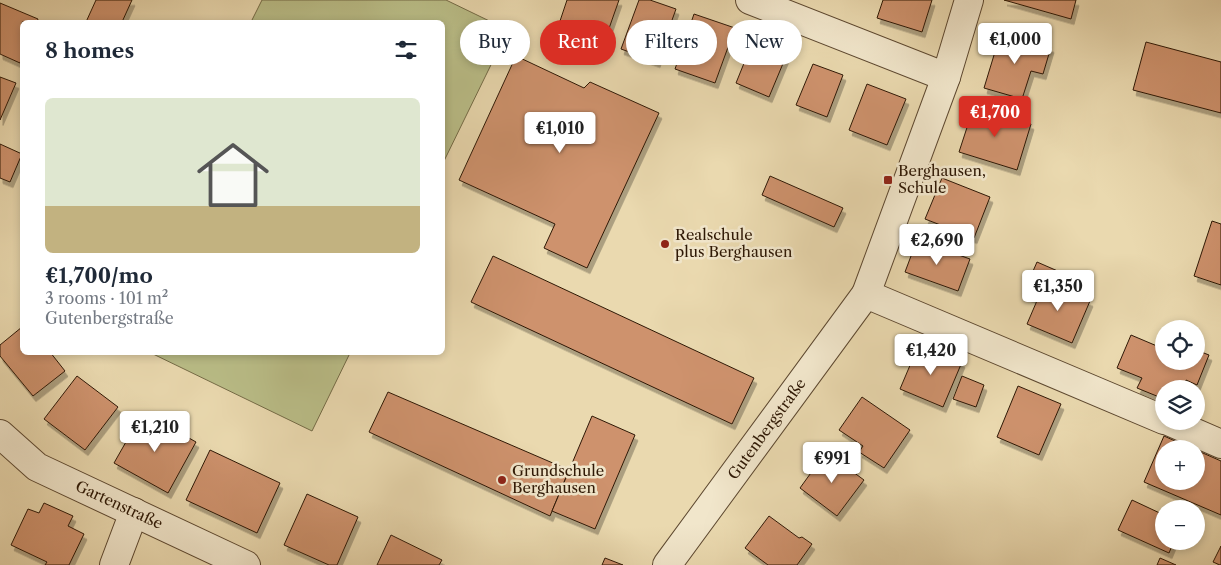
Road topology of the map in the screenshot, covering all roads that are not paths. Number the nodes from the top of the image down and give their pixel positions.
1 (750, 0) edge
2 (969, 0) edge
3 (946, 77) junction
4 (866, 294) junction
5 (1155, 416) edge
6 (1189, 430) edge
7 (0, 434) edge
8 (1221, 444) edge
9 (134, 512) junction
10 (114, 565) edge
11 (246, 565) edge
12 (668, 565) edge

1 - 3 street
2 - 3 street, Gutenbergstraße
3 - 4 street, Gutenbergstraße
4 - 5 street
4 - 12 street, Gutenbergstraße
6 - 8 street
7 - 9 street, Gartenstraße
9 - 10 street
9 - 11 street, Gartenstraße

